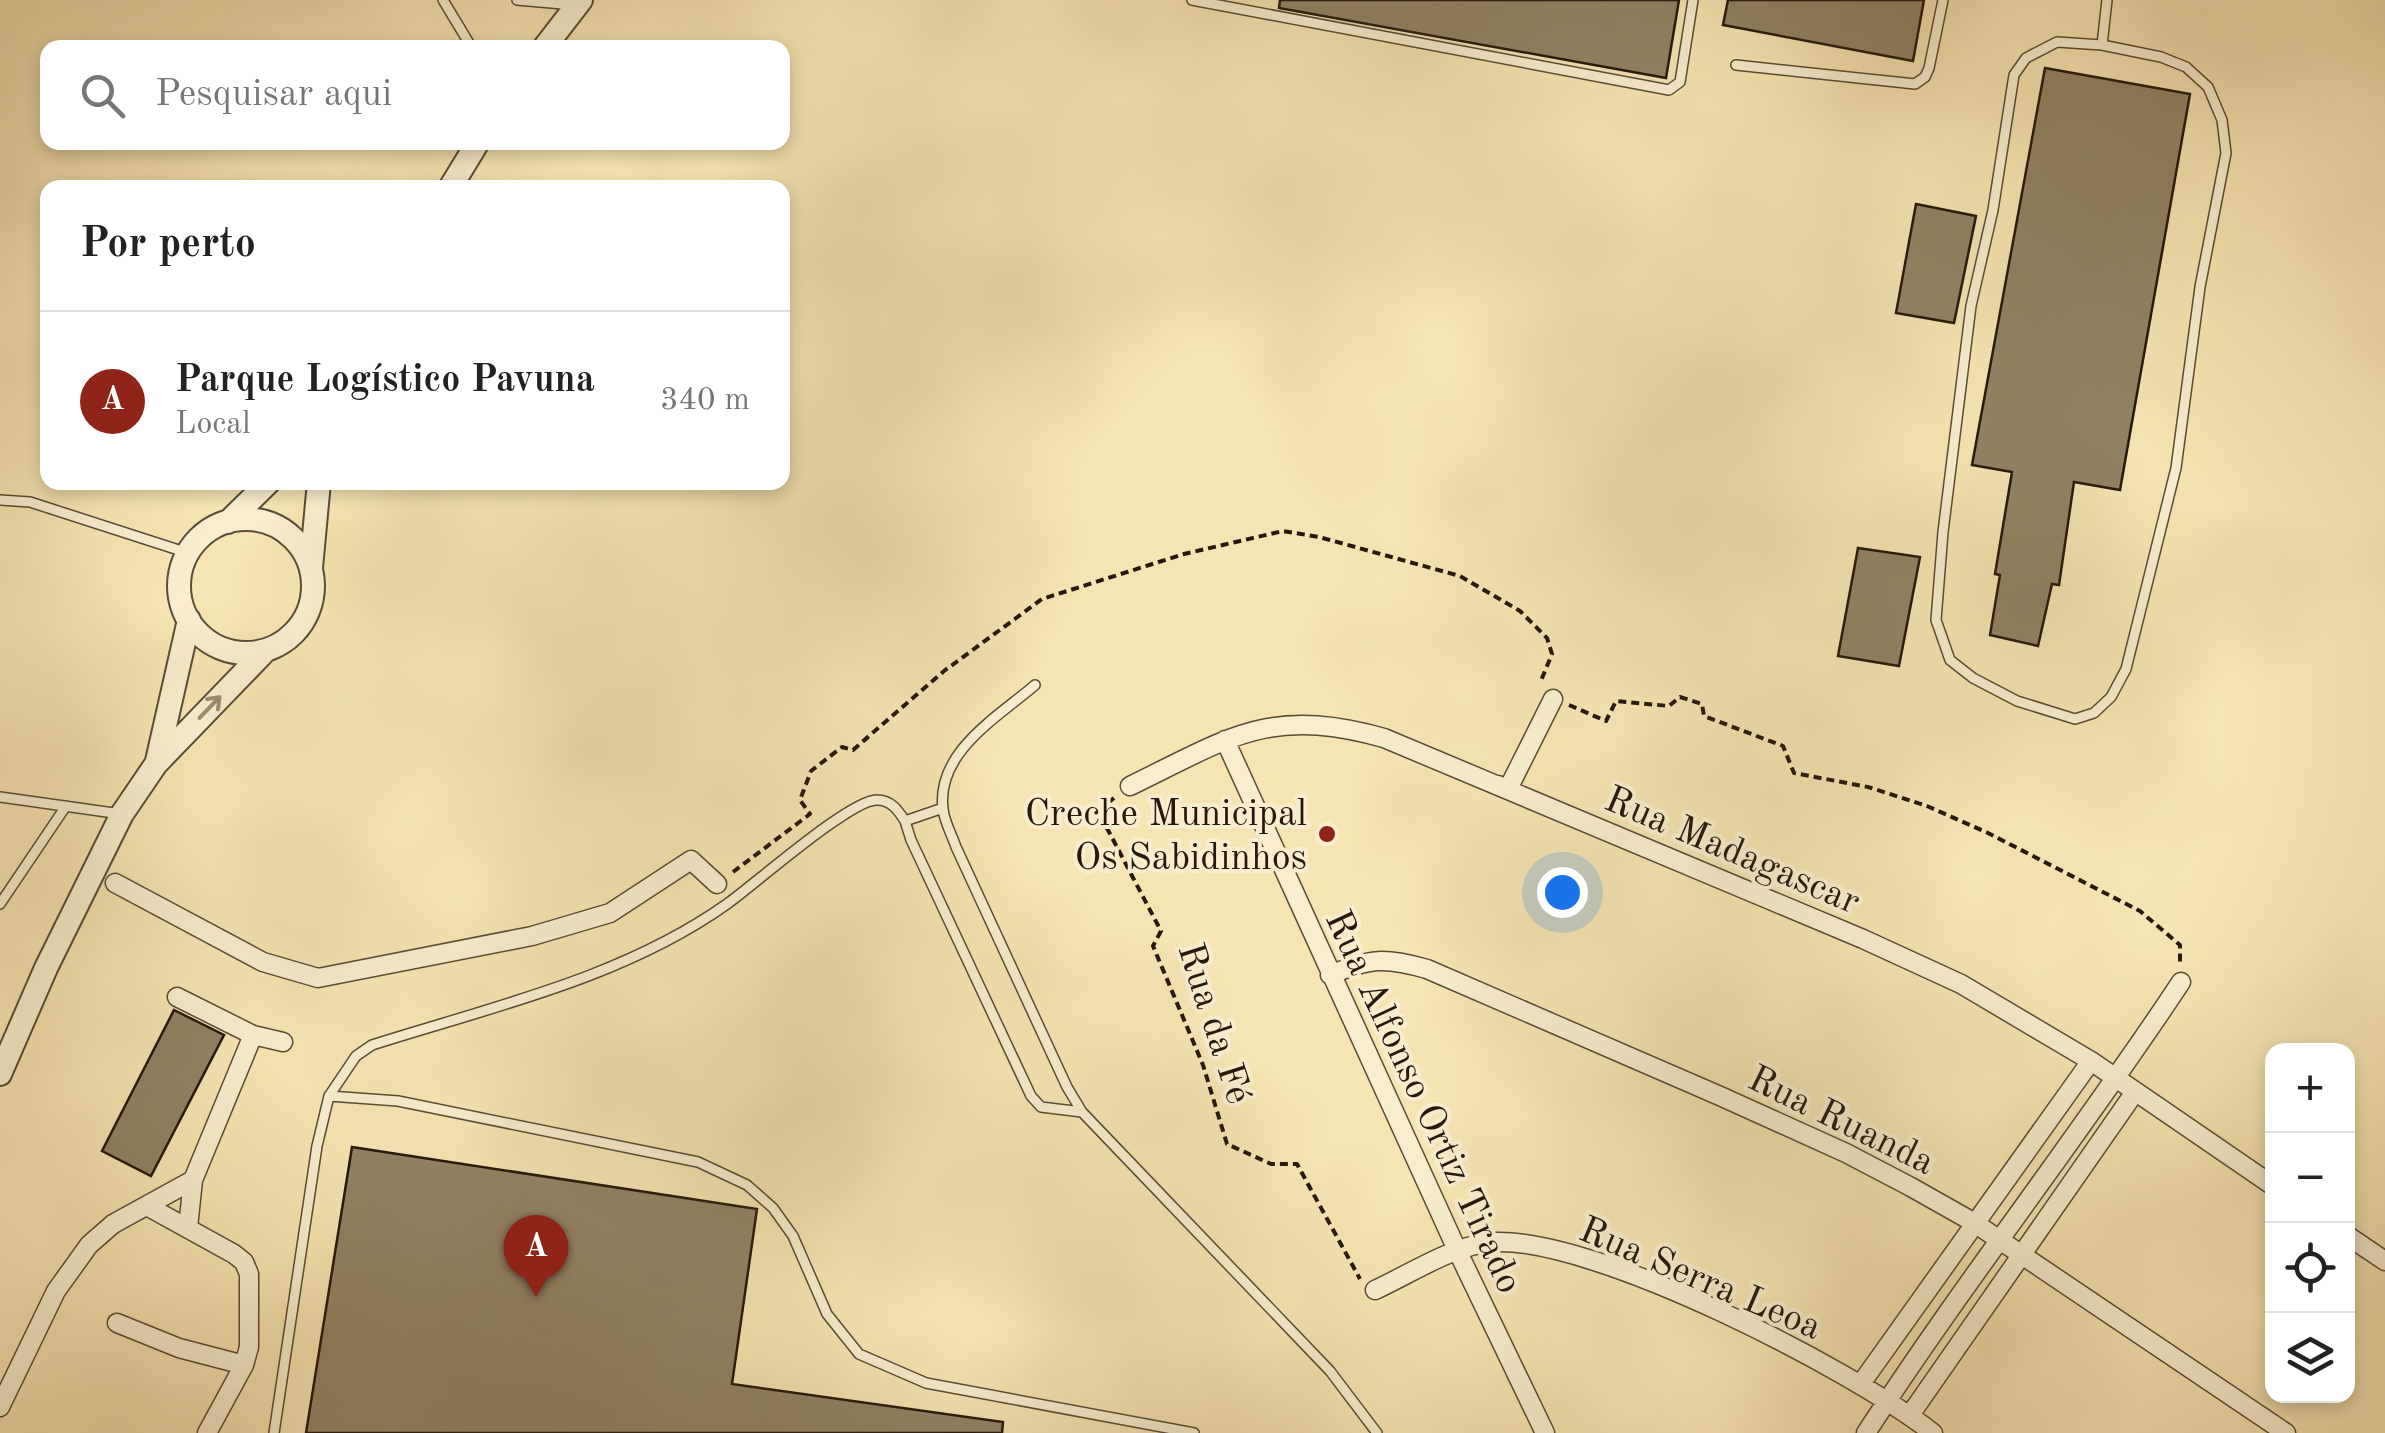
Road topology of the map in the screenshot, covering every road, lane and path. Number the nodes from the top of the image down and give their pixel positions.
1 (443, 0) edge
2 (517, 0) edge
3 (1192, 0) edge
4 (1693, 0) edge
5 (1942, 0) edge
6 (2107, 0) edge
7 (579, 2) edge
8 (467, 40) edge
9 (550, 40) edge
10 (2102, 46) junction
11 (1736, 64) dead end
12 (473, 150) edge
13 (455, 180) edge
14 (261, 490) edge
15 (318, 490) edge
16 (0, 500) edge
17 (228, 522) junction
18 (188, 554) junction
19 (311, 568) junction
20 (189, 620) junction
21 (265, 650) junction
22 (1035, 686) dead end
23 (1554, 699) junction
24 (1225, 740) junction
25 (156, 764) junction
26 (1130, 786) joint
27 (1502, 787) junction
28 (0, 797) edge
29 (66, 806) junction
30 (943, 808) junction
31 (122, 814) junction
32 (906, 821) junction
33 (115, 883) dead end
34 (717, 884) joint
35 (0, 904) edge
36 (1330, 976) junction
37 (2181, 982) joint
38 (177, 997) dead end
39 (253, 1034) junction
40 (283, 1042) dead end
41 (2091, 1061) junction
42 (0, 1074) edge
43 (2116, 1080) junction
44 (2135, 1092) junction
45 (328, 1096) junction
46 (1082, 1112) junction
47 (192, 1180) junction
48 (2265, 1180) edge
49 (147, 1206) junction
50 (1973, 1222) junction
51 (188, 1228) junction
52 (1999, 1241) junction
53 (2355, 1241) edge
54 (1458, 1252) junction
55 (2020, 1256) junction
56 (2385, 1261) edge
57 (1376, 1290) joint
58 (117, 1324) dead end
59 (244, 1365) junction
60 (1860, 1385) junction
61 (1887, 1402) junction
62 (0, 1406) edge
63 (1910, 1415) junction
64 (206, 1433) edge
65 (274, 1433) edge
66 (1194, 1433) edge
67 (1376, 1433) edge
68 (1545, 1433) edge
69 (1866, 1433) edge
70 (1933, 1433) edge
71 (2286, 1433) edge

1 - 8 lane
2 - 7 lane
3 - 4 lane
5 - 11 lane
6 - 10 lane
7 - 9 street
10 - 10 lane
12 - 13 street
14 - 17 street
15 - 19 street
16 - 18 lane
17 - 18 street
17 - 19 street
18 - 20 street
19 - 21 street
20 - 21 street
20 - 25 street
25 -> 21 street
22 - 30 lane
23 - 27 street
23 - 34 path
23 - 37 path
24 - 26 street, Rua Madagascar
24 - 27 street, Rua Madagascar
24 - 36 street, Rua Alfonso Ortiz Tirado
25 - 31 street
26 - 57 path, Rua da Fé
27 - 41 street, Rua Madagascar
28 - 29 lane
29 - 31 lane
29 - 35 lane
30 - 32 lane
30 - 46 lane
31 - 42 street
32 - 45 lane
32 - 46 lane
33 - 34 street
36 - 50 street, Rua Ruanda
36 - 54 street, Rua Alfonso Ortiz Tirado
37 - 43 street
38 - 39 street
39 - 40 street
39 - 47 street
41 - 43 street, Rua Madagascar
41 - 50 street
43 - 44 street, Rua Madagascar
43 - 52 street
44 - 48 street, Rua Madagascar
44 - 55 street
45 - 65 lane
45 - 66 lane
46 - 67 lane
47 - 49 street
47 - 51 street
49 - 51 street
49 - 62 street
50 - 52 street, Rua Ruanda
50 - 60 street
51 - 59 street
52 - 55 street, Rua Ruanda
52 - 61 street
53 - 56 street
54 - 57 street, Rua Serra Leoa
54 - 60 street, Rua Serra Leoa
54 - 68 street, Rua Alfonso Ortiz Tirado
55 - 63 street
55 - 71 street, Rua Ruanda
58 - 59 street
59 - 64 street
60 - 61 street, Rua Serra Leoa
61 - 63 street, Rua Serra Leoa
61 - 69 street
63 - 70 street, Rua Serra Leoa

